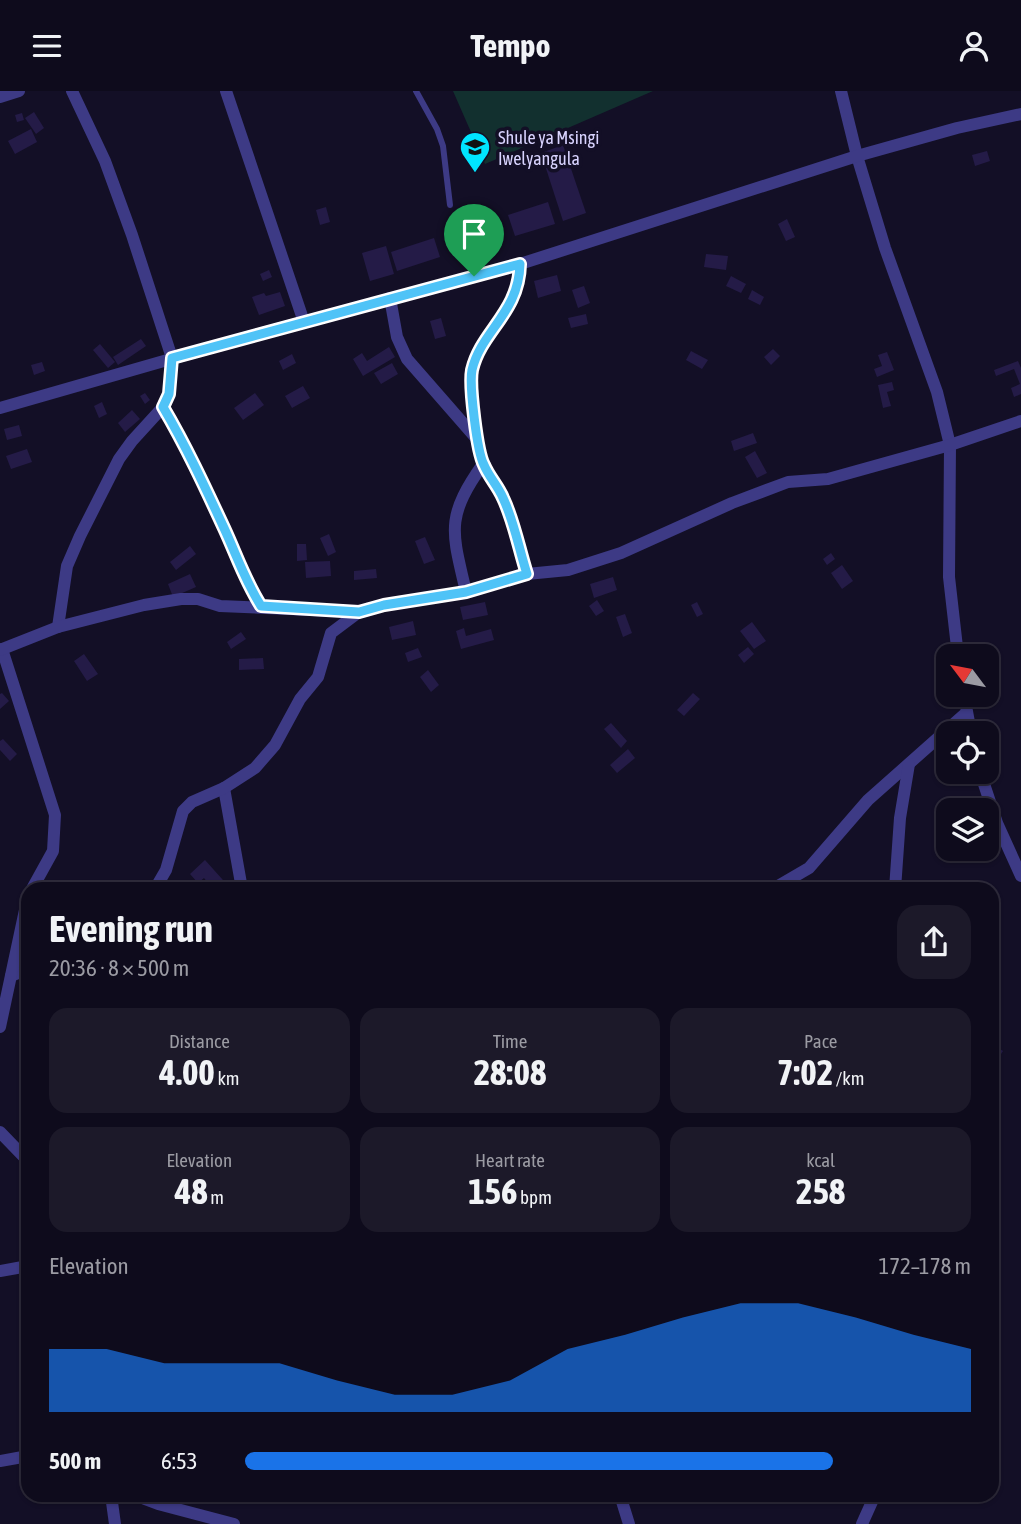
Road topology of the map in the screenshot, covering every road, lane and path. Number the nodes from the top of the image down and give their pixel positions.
1 (19, 91) edge
2 (72, 91) edge
3 (226, 91) edge
4 (416, 91) edge
5 (841, 91) edge
6 (0, 97) edge
7 (1021, 114) edge
8 (858, 156) junction
9 (450, 205) dead end
10 (520, 264) junction
11 (390, 298) junction
12 (304, 322) junction
13 (172, 358) junction
14 (163, 407) junction
15 (0, 408) edge
16 (1021, 421) edge
17 (477, 439) junction
18 (950, 445) junction
19 (483, 464) junction
20 (527, 574) junction
21 (466, 592) junction
22 (261, 606) junction
23 (359, 612) junction
24 (58, 627) junction
25 (957, 644) edge
26 (1, 649) edge
27 (966, 707) edge
28 (967, 713) junction
29 (969, 721) edge
30 (909, 764) junction
31 (984, 784) edge
32 (224, 788) junction
33 (1021, 876) edge
34 (37, 882) edge
35 (161, 882) edge
36 (241, 882) edge
37 (785, 882) edge
38 (895, 882) edge
39 (21, 930) edge
40 (21, 972) edge
41 (11, 976) junction
42 (0, 1027) edge
43 (0, 1132) edge
44 (21, 1154) edge
45 (21, 1267) edge
46 (0, 1271) edge
47 (21, 1457) edge
48 (0, 1461) edge
49 (112, 1502) edge
50 (153, 1502) edge
51 (622, 1502) edge
52 (872, 1502) edge
53 (115, 1524) edge
54 (234, 1524) edge
55 (629, 1524) edge
56 (862, 1524) edge

1 - 6 street
2 - 13 street
3 - 12 street
4 - 9 lane
5 - 8 street
7 - 8 street
8 - 10 street
8 - 18 street
10 - 11 street
10 - 17 street
11 - 12 street
11 - 17 street
12 - 13 street
13 - 14 street
13 - 15 street
14 - 22 street
14 - 24 street
16 - 18 street
17 - 19 street
18 - 20 street
18 - 25 street
19 - 20 street
19 - 21 street
20 - 21 street
21 - 23 street
22 - 23 street
22 - 24 street
23 - 32 street
24 - 26 street
26 - 34 street
27 - 28 street
28 - 29 street
28 - 30 street
30 - 37 street
30 - 38 street
31 - 33 street
32 - 35 street
32 - 36 street
39 - 41 street
40 - 41 street
41 - 42 street
43 - 44 street
45 - 46 street
47 - 48 street
49 - 53 street
50 - 54 street
51 - 55 street
52 - 56 street

